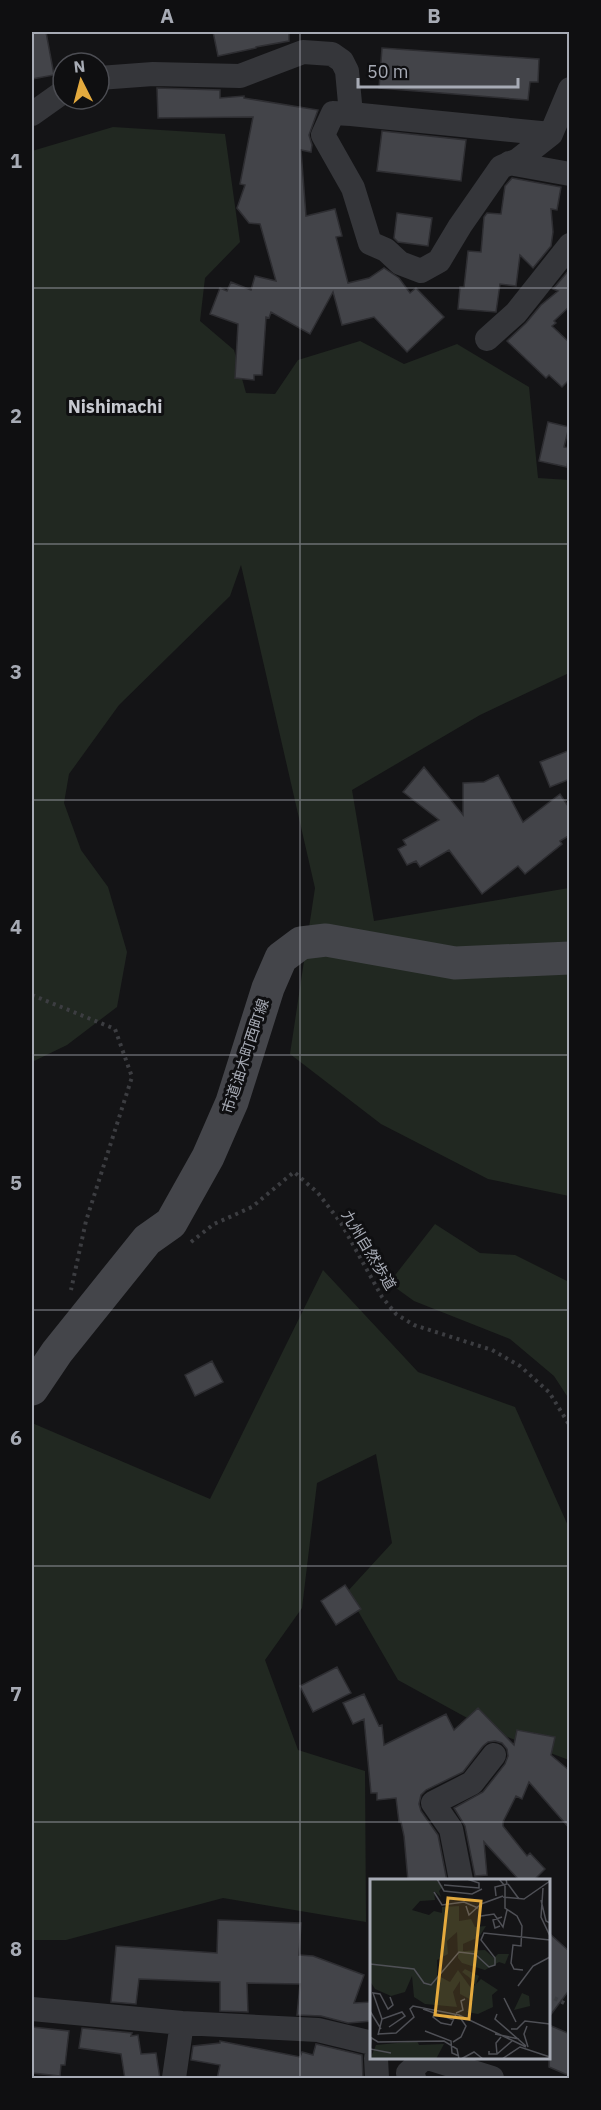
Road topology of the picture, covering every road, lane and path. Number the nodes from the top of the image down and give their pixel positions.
1 (111, 77) edge
2 (570, 89) edge
3 (51, 101) edge
4 (32, 114) edge
5 (351, 114) junction
6 (551, 134) junction
7 (509, 163) junction
8 (570, 174) edge
9 (570, 245) edge
10 (487, 339) dead end
11 (570, 958) edge
12 (32, 995) edge
13 (182, 1247) dead end
14 (69, 1297) dead end
15 (32, 1389) edge
16 (570, 1426) edge
17 (494, 1755) dead end
18 (461, 1879) edge
19 (550, 1996) edge
20 (570, 2006) edge
21 (32, 2009) edge
22 (182, 2024) junction
23 (370, 2044) edge
24 (373, 2059) edge
25 (425, 2059) edge
26 (429, 2059) edge
27 (174, 2079) edge
28 (377, 2079) edge
29 (414, 2079) edge
30 (492, 2079) edge

1 - 5 street
2 - 6 street
3 - 4 street
5 - 6 street
5 - 7 street
6 - 7 street
7 - 8 street
9 - 10 street
11 - 15 street, 市道油木町西町線
12 - 14 path
13 - 16 path, 九州自然歩道
17 - 18 street
19 - 20 path
21 - 22 street
22 - 23 street
22 - 27 street
24 - 28 street
25 - 29 street
26 - 30 street

